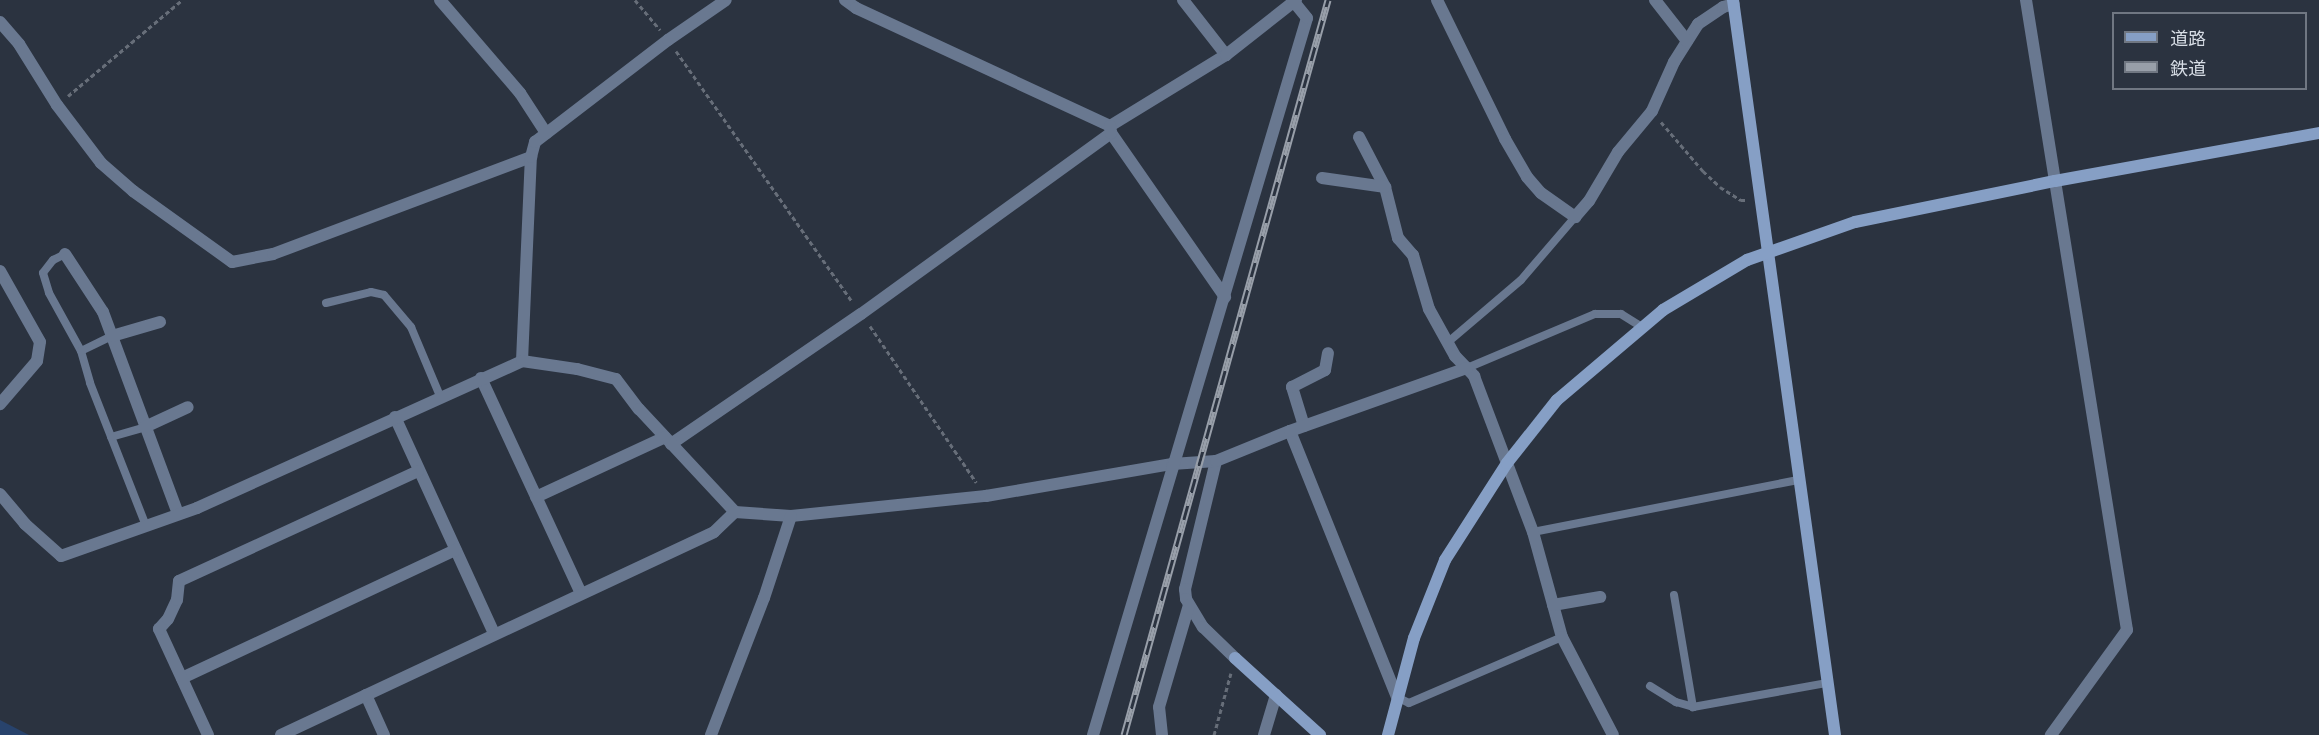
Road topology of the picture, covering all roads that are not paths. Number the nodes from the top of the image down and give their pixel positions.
1 (440, 0) edge
2 (726, 0) edge
3 (845, 0) edge
4 (1183, 0) edge
5 (1437, 0) edge
6 (1655, 0) edge
7 (2026, 0) edge
8 (1295, 1) edge
9 (1734, 2) edge
10 (0, 22) edge
11 (1688, 40) junction
12 (1226, 55) junction
13 (1111, 129) junction
14 (546, 133) junction
15 (2319, 134) edge
16 (1359, 137) dead end
17 (531, 157) junction
18 (1322, 178) dead end
19 (2055, 181) junction
20 (1385, 187) junction
21 (1575, 217) junction
22 (1767, 251) junction
23 (65, 254) joint
24 (2, 280) edge
25 (1225, 297) junction
26 (326, 303) dead end
27 (159, 322) dead end
28 (1642, 327) junction
29 (112, 336) junction
30 (1447, 343) junction
31 (81, 351) junction
32 (1328, 353) dead end
33 (522, 361) junction
34 (1467, 368) junction
35 (481, 378) junction
36 (440, 396) junction
37 (0, 404) edge
38 (188, 406) dead end
39 (395, 417) junction
40 (1304, 426) junction
41 (145, 427) junction
42 (1290, 431) junction
43 (111, 437) junction
44 (668, 441) junction
45 (1216, 461) junction
46 (1507, 463) junction
47 (1172, 464) junction
48 (418, 471) junction
49 (1798, 480) junction
50 (0, 494) edge
51 (536, 497) junction
52 (735, 512) junction
53 (178, 514) junction
54 (791, 516) junction
55 (146, 526) junction
56 (1533, 532) junction
57 (455, 550) junction
58 (581, 593) junction
59 (1674, 595) dead end
60 (1600, 597) dead end
61 (1189, 604) junction
62 (1553, 605) junction
63 (494, 633) junction
64 (1562, 637) junction
65 (182, 678) junction
66 (1826, 683) junction
67 (1650, 686) dead end
68 (366, 695) junction
69 (1276, 695) junction
70 (1397, 697) junction
71 (1693, 707) junction
72 (288, 734) edge
73 (208, 735) edge
74 (384, 735) edge
75 (711, 735) edge
76 (1093, 735) edge
77 (1162, 735) edge
78 (1263, 735) edge
79 (1320, 735) edge
80 (1388, 735) edge
81 (1613, 735) edge
82 (1835, 735) edge
83 (2051, 735) edge

1 - 14 street
2 - 14 street
3 - 13 street
4 - 12 street
5 - 21 street
6 - 11 street
7 - 19 street
8 - 12 street
8 - 25 street
9 - 11 street
9 - 22 street
10 - 17 street
11 - 21 street
12 - 13 street
13 - 25 street
13 - 44 street
14 - 17 street
15 - 19 street
16 - 20 street
17 - 33 street
18 - 20 street
19 - 22 street
19 - 83 street
20 - 30 street
21 - 30 lane
22 - 28 street
22 - 49 street
23 - 29 street
23 - 31 lane
24 - 37 street
25 - 47 street
26 - 36 lane
27 - 29 street
28 - 34 lane
28 - 46 street
29 - 31 lane
29 - 41 street
30 - 34 street
31 - 43 lane
32 - 40 street
33 - 35 street
33 - 44 street
34 - 40 street
34 - 46 street
35 - 36 street
35 - 51 street
36 - 39 street
38 - 41 street
39 - 48 street
39 - 53 street
40 - 42 street
41 - 43 lane
41 - 53 street
42 - 45 street
42 - 70 street
43 - 55 lane
44 - 51 street
44 - 52 street
45 - 47 street
45 - 61 street
46 - 56 street
46 - 70 street
47 - 54 street
47 - 76 street
48 - 57 street
48 - 65 street
49 - 56 lane
49 - 66 street
50 - 55 street
51 - 58 street
52 - 54 street
52 - 58 street
53 - 55 street
54 - 75 street
56 - 62 street
57 - 63 street
57 - 65 street
58 - 63 street
59 - 71 lane
60 - 62 street
61 - 69 street
61 - 77 street
62 - 64 street
63 - 68 street
64 - 70 lane
64 - 81 street
65 - 73 street
66 - 71 lane
66 - 82 street
67 - 71 lane
68 - 72 street
68 - 74 street
69 - 78 street
69 - 79 street
70 - 80 street

